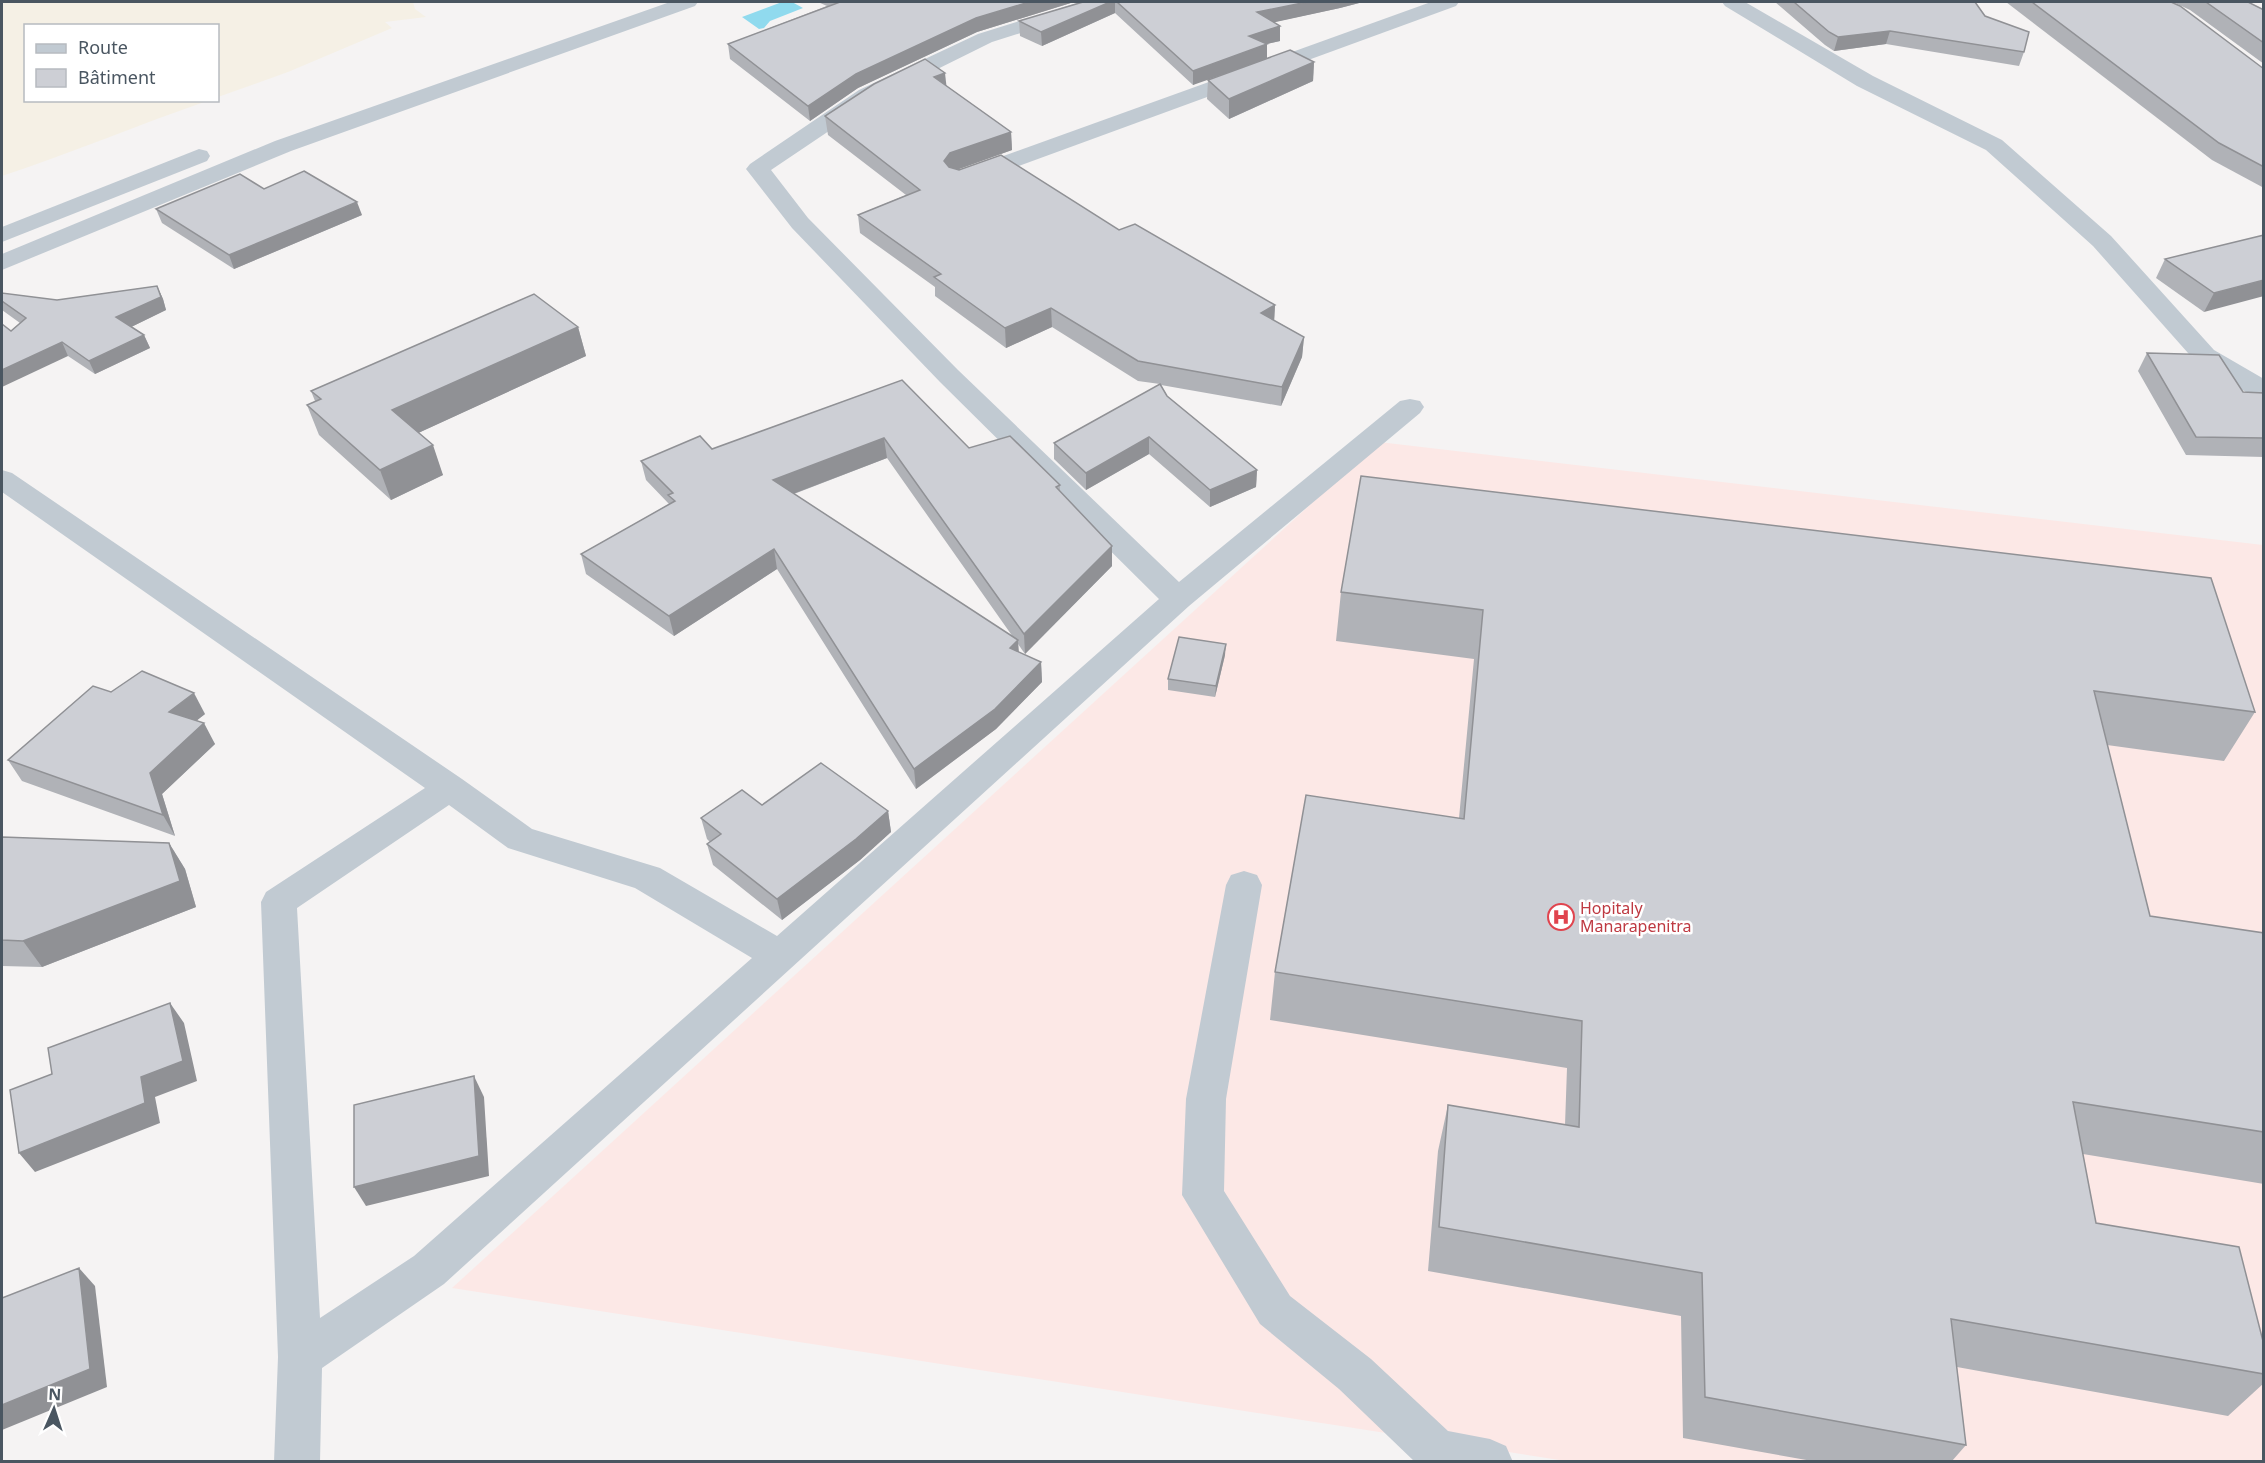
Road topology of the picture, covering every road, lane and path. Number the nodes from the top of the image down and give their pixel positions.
1 (636, 2) edge
2 (688, 2) edge
3 (1099, 2) edge
4 (1449, 2) edge
5 (1732, 2) edge
6 (255, 134) dead end
7 (221, 147) dead end
8 (960, 179) edge
9 (2, 235) edge
10 (2, 263) edge
11 (2264, 391) edge
12 (1410, 407) dead end
13 (2, 479) edge
14 (1178, 598) junction
15 (450, 788) junction
16 (1244, 885) dead end
17 (780, 956) junction
18 (300, 1357) junction
19 (297, 1461) edge
20 (1490, 1461) edge

1 - 6 street
2 - 10 street
3 - 14 street
4 - 8 street
5 - 11 street
7 - 9 street
12 - 14 street
13 - 15 street
14 - 17 street
15 - 17 street
15 - 18 street
16 - 20 street
17 - 18 street
18 - 19 street

